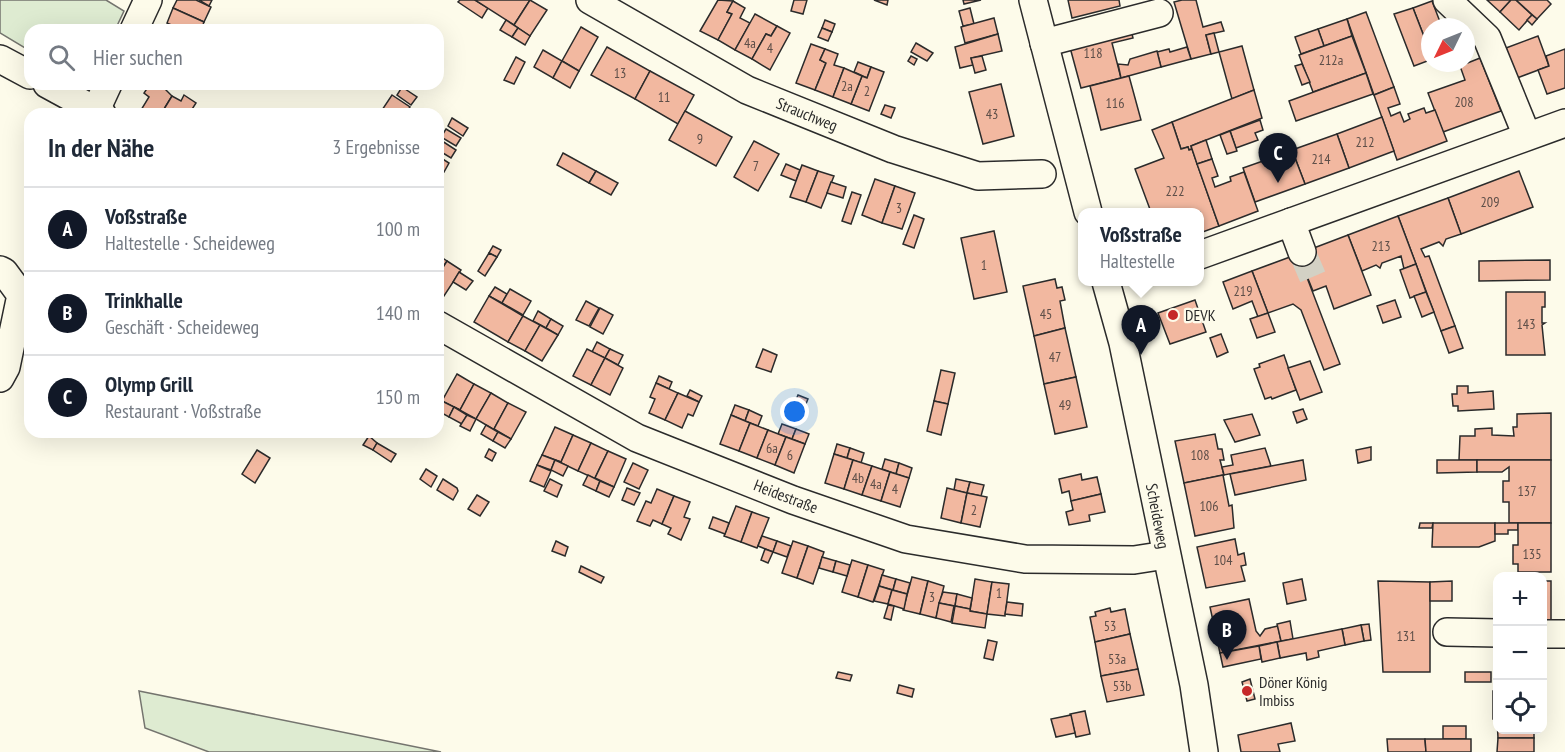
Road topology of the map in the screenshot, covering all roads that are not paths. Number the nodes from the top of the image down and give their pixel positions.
1 (148, 0) edge
2 (1033, 0) edge
3 (1447, 0) edge
4 (605, 5) edge
5 (1160, 13) dead end
6 (137, 24) edge
7 (1044, 43) junction
8 (0, 59) edge
9 (24, 72) edge
10 (58, 90) edge
11 (106, 90) edge
12 (92, 108) edge
13 (100, 108) edge
14 (1565, 123) edge
15 (1527, 136) junction
16 (1042, 174) dead end
17 (1087, 208) edge
18 (1291, 222) junction
19 (1302, 252) tunnel mouth
20 (1204, 254) edge
21 (0, 270) edge
22 (1113, 286) edge
23 (444, 328) edge
24 (0, 378) edge
25 (1166, 555) junction
26 (1447, 632) dead end
27 (1493, 633) edge
28 (1547, 634) edge
29 (1565, 634) edge
30 (1204, 752) edge

1 - 6 street
2 - 7 street
3 - 15 street
4 - 16 street, Strauchweg
5 - 7 street
7 - 17 street
8 - 9 street
10 - 12 street
11 - 13 street
14 - 15 street
15 - 18 street
18 - 19 street
18 - 20 street
21 - 24 street
22 - 25 street, Scheideweg
23 - 25 street, Heidestraße
25 - 30 street, Scheideweg
26 - 27 street
28 - 29 street

